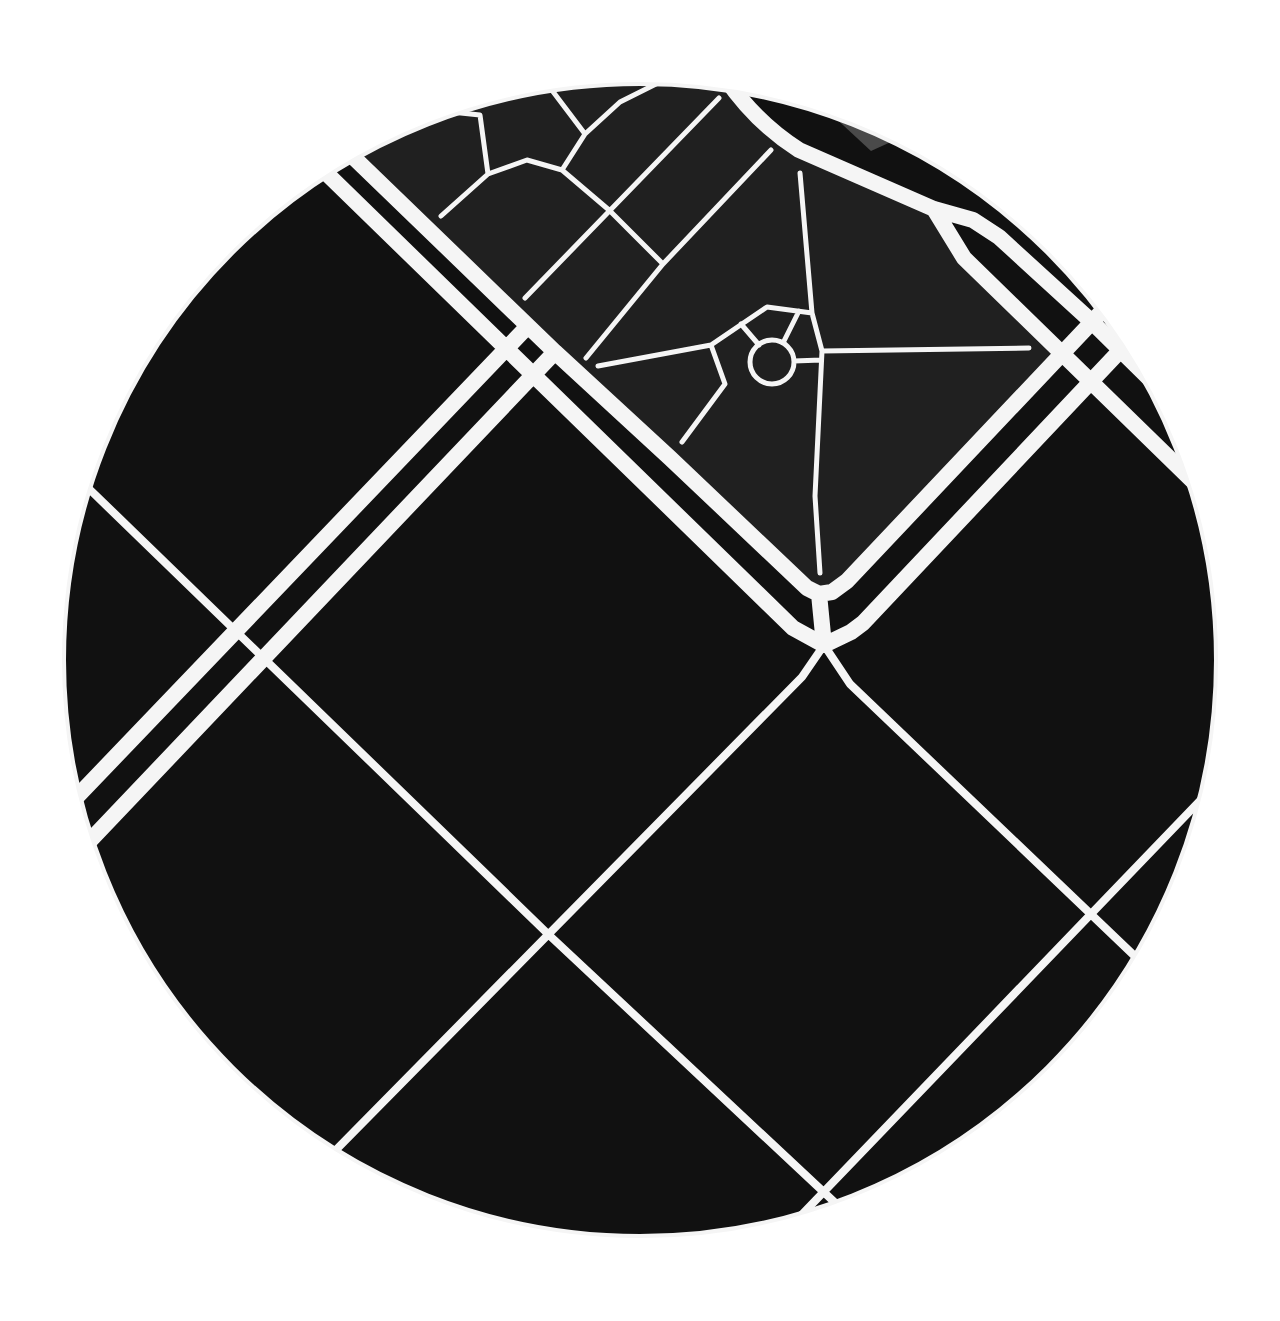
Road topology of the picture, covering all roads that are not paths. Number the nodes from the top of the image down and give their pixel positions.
1 (737, 93) edge
2 (356, 160) edge
3 (329, 176) edge
4 (934, 209) junction
5 (1100, 314) edge
6 (1092, 322) junction
7 (528, 326) junction
8 (1123, 347) edge
9 (505, 349) junction
10 (1121, 350) junction
11 (555, 352) junction
12 (1063, 353) junction
13 (1131, 360) edge
14 (533, 376) junction
15 (1090, 382) junction
16 (1184, 473) edge
17 (90, 490) edge
18 (819, 594) junction
19 (236, 631) junction
20 (824, 645) junction
21 (263, 657) junction
22 (80, 794) edge
23 (1198, 803) edge
24 (93, 838) edge
25 (1090, 914) junction
26 (549, 935) junction
27 (1135, 956) edge
28 (337, 1149) edge
29 (824, 1192) junction
30 (835, 1202) edge
31 (804, 1212) edge

1 - 4 main road
2 - 7 main road
3 - 9 main road
4 - 6 main road
4 - 12 main road
5 - 6 main road
6 - 10 main road
6 - 12 main road
7 - 9 main road
7 - 11 main road
8 - 10 main road
9 - 14 main road
9 - 19 main road
10 - 13 main road
10 - 15 main road
11 - 14 main road
11 - 18 main road
12 - 15 main road
12 - 18 main road
14 - 20 main road
14 - 21 main road
15 - 16 main road
15 - 20 main road
17 - 19 street
18 - 20 main road
19 - 21 street
19 - 22 main road
20 - 25 street
20 - 26 street
21 - 24 main road
21 - 26 street
23 - 25 street
25 - 27 street
25 - 29 street
26 - 28 street
26 - 29 street
29 - 30 street
29 - 31 street

